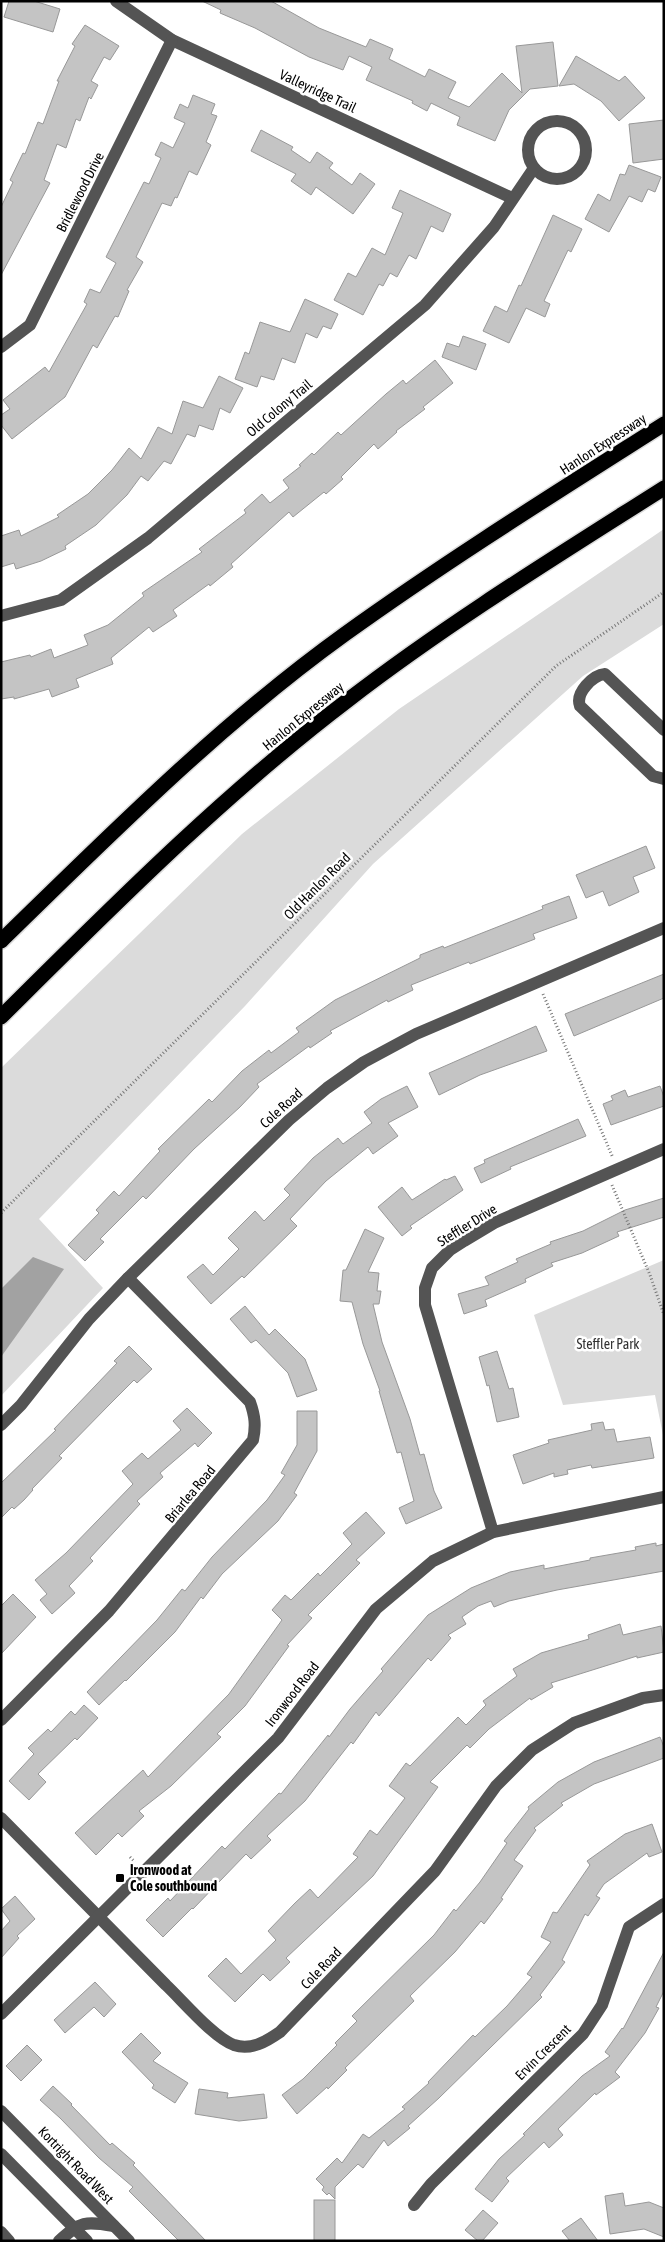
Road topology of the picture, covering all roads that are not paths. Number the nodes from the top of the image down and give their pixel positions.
1 (116, 1) edge
2 (172, 40) junction
3 (534, 168) junction
4 (512, 198) junction
5 (1, 347) edge
6 (664, 424) edge
7 (664, 488) edge
8 (1, 616) edge
9 (664, 730) edge
10 (664, 779) edge
11 (664, 928) edge
12 (1, 942) edge
13 (1, 1018) edge
14 (664, 1149) edge
15 (128, 1278) junction
16 (1, 1425) edge
17 (664, 1497) edge
18 (493, 1532) junction
19 (664, 1695) edge
20 (1, 1720) edge
21 (1, 1818) edge
22 (664, 1904) edge
23 (98, 1917) junction
24 (1, 2014) edge
25 (1, 2111) edge
26 (1, 2154) edge
27 (414, 2205) dead end
28 (114, 2226) junction
29 (74, 2228) junction
30 (1, 2232) edge
31 (9, 2241) edge
32 (59, 2241) edge
33 (87, 2241) edge
34 (129, 2241) edge

1 - 2 street, Valleyridge Trail
2 - 4 street, Valleyridge Trail
2 - 5 street, Bridlewood Drive
3 - 3 street
3 - 4 street, Old Colony Trail
4 - 8 street, Old Colony Trail
6 - 12 highway, Hanlon Expressway
7 - 13 highway, Hanlon Expressway
9 - 10 street
11 - 15 street, Cole Road
14 - 18 street, Steffler Drive
15 - 16 street, Cole Road
15 - 20 street, Briarlea Road
17 - 18 street, Ironwood Road
18 - 23 street, Ironwood Road
19 - 23 street, Cole Road
21 - 23 street, Cole Road
22 - 27 street, Ervin Crescent
23 - 24 street, Ironwood Road
25 - 28 street, Kortright Road West
26 - 29 street
28 - 29 street
28 - 34 street, Kortright Road West
29 - 32 street
29 - 33 street
30 - 31 street

